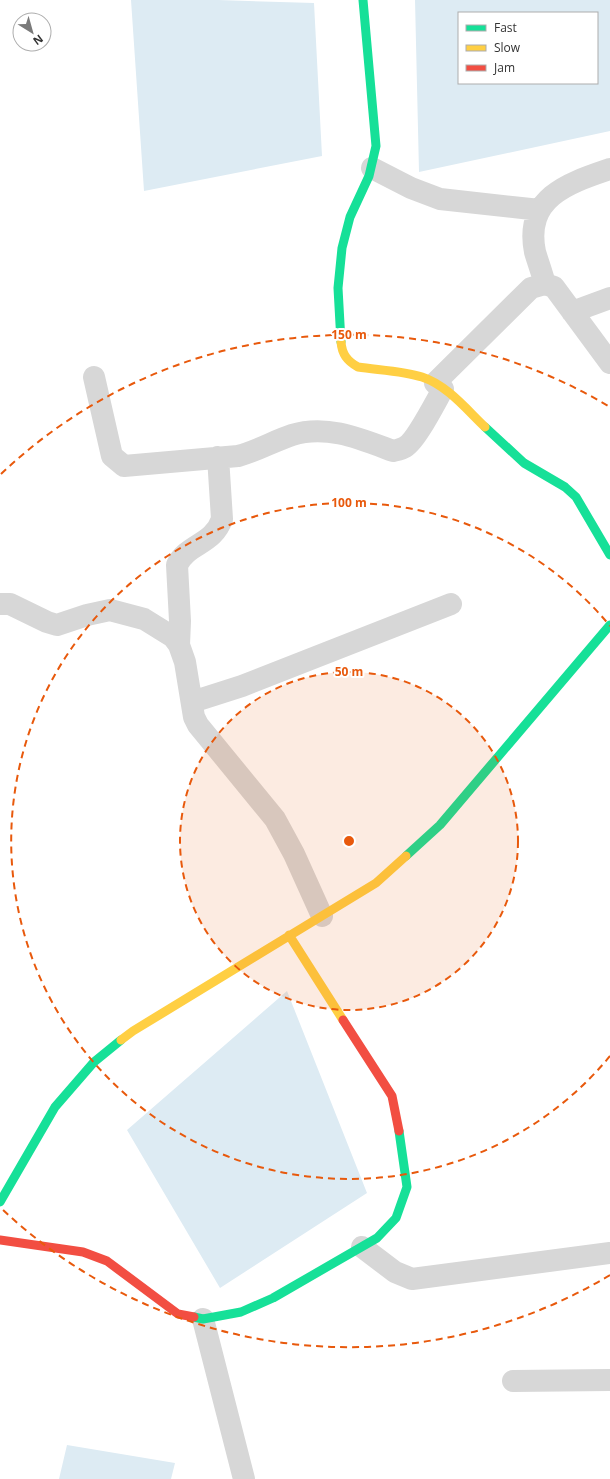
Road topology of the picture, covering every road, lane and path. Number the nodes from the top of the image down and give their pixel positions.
1 (363, 0) edge
2 (372, 168) junction
3 (610, 170) edge
4 (540, 210) junction
5 (545, 284) junction
6 (610, 298) edge
7 (572, 312) junction
8 (610, 363) edge
9 (94, 377) dead end
10 (439, 386) junction
11 (218, 457) junction
12 (610, 555) edge
13 (0, 604) edge
14 (451, 604) dead end
15 (610, 625) edge
16 (179, 645) junction
17 (192, 702) junction
18 (322, 916) junction
19 (289, 935) junction
20 (0, 1202) edge
21 (0, 1240) edge
22 (362, 1247) junction
23 (610, 1253) edge
24 (203, 1319) junction
25 (610, 1380) edge
26 (513, 1381) dead end
27 (244, 1479) edge

1 - 2 street
2 - 4 street
2 - 10 street
3 - 4 street
4 - 5 street
5 - 7 street
5 - 10 street
6 - 7 street
7 - 8 street
9 - 11 street
10 - 11 street
10 - 12 street
11 - 16 street
13 - 16 street
14 - 17 street
15 - 18 street
16 - 17 street
17 - 18 street
18 - 19 street
19 - 20 street
19 - 22 street
21 - 24 street
22 - 23 street
22 - 24 street
24 - 27 street
25 - 26 street

